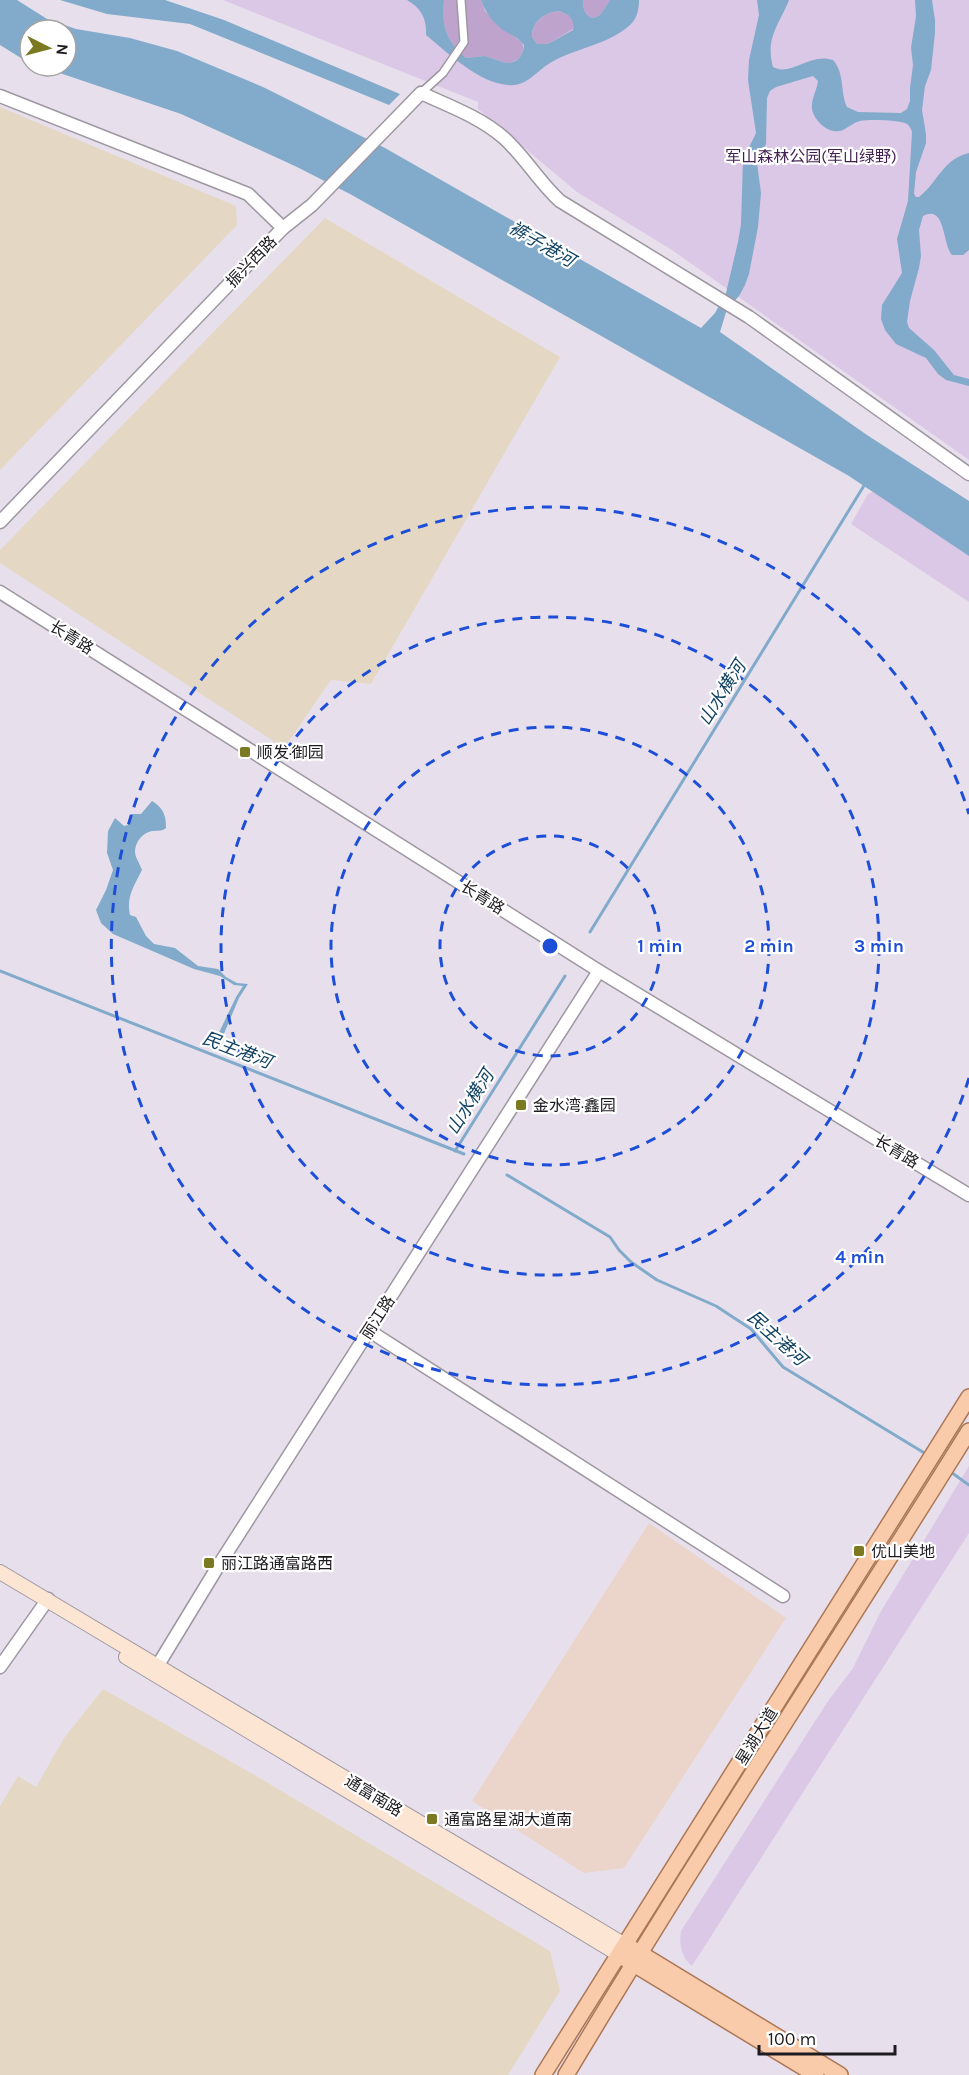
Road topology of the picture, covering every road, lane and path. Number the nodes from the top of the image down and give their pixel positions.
1 (461, 0) edge
2 (422, 93) junction
3 (0, 96) edge
4 (283, 228) junction
5 (969, 474) edge
6 (0, 522) edge
7 (0, 592) edge
8 (599, 970) junction
9 (969, 1195) edge
10 (368, 1330) junction
11 (969, 1397) edge
12 (969, 1431) edge
13 (0, 1572) edge
14 (0, 1582) edge
15 (783, 1596) dead end
16 (45, 1603) junction
17 (158, 1665) junction
18 (0, 1667) edge
19 (622, 1950) junction
20 (636, 1958) junction
21 (543, 2075) edge
22 (566, 2075) edge
23 (816, 2075) edge
24 (840, 2075) edge

1 - 2 street
2 - 4 street
2 - 5 street
3 - 4 street, 振兴西路
4 - 6 street, 振兴西路
7 - 8 street, 长青路
8 - 9 street, 长青路
8 - 10 street, 丽江路
10 - 15 street
10 - 17 street, 丽江路
11 - 19 main road, 星湖大道
12 - 20 main road, 星湖大道
13 - 16 main road, 通富南路
14 - 16 main road, 通富南路
16 - 17 main road, 通富南路
16 - 18 street
16 - 19 main road, 通富南路
17 - 19 main road, 通富南路
19 - 20 main road, 通富南路
19 - 21 main road, 星湖大道
20 - 22 main road, 星湖大道
20 - 23 main road, 通富南路
20 - 24 main road, 通富南路

